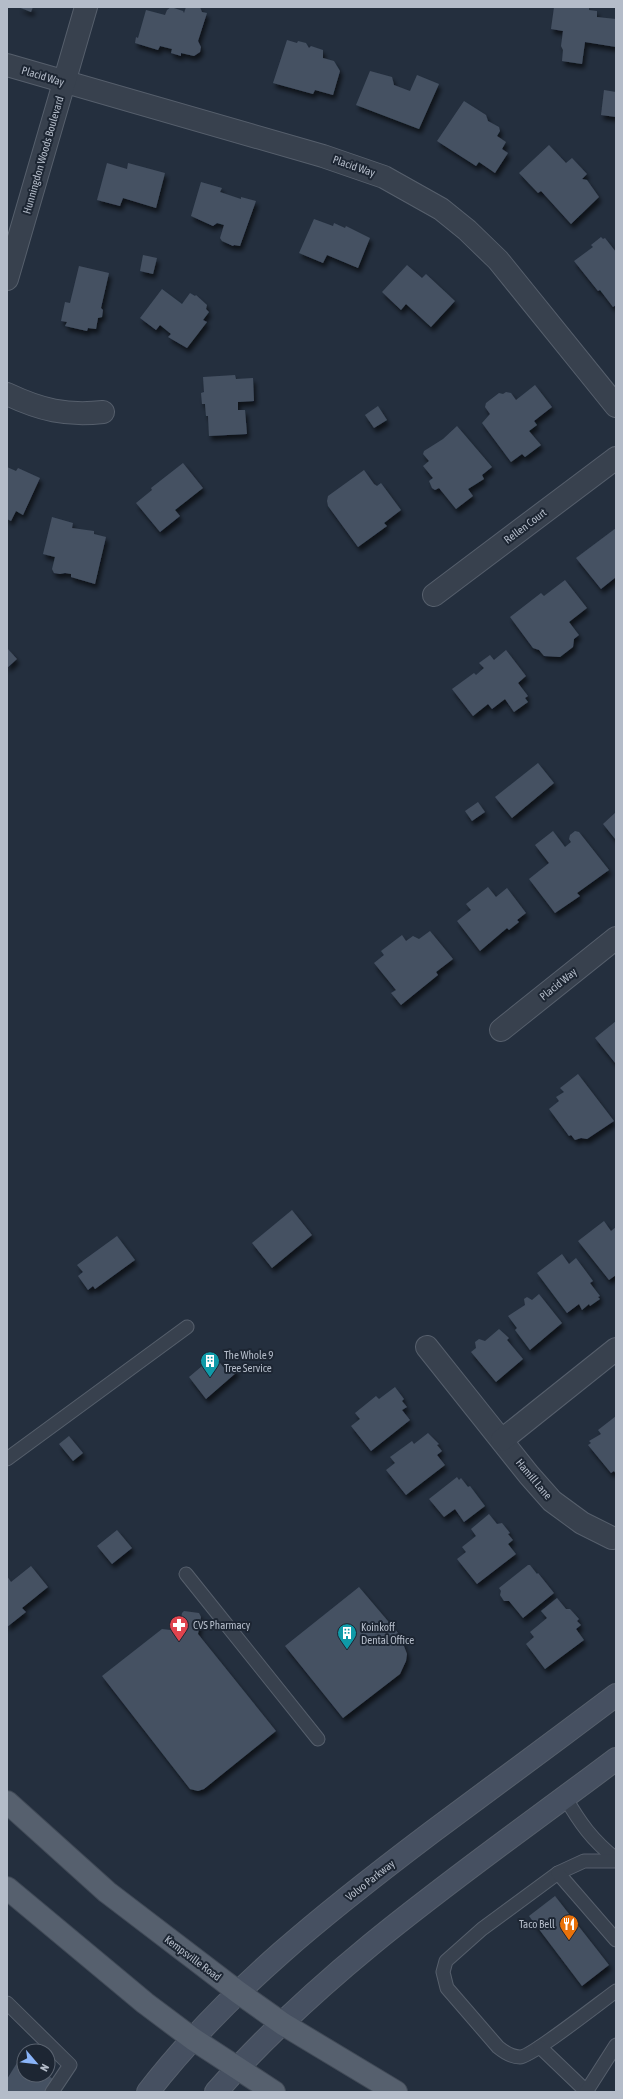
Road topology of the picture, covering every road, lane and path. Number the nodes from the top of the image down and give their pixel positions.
1 (86, 7) edge
2 (7, 65) edge
3 (64, 82) junction
4 (7, 279) edge
5 (7, 394) edge
6 (616, 406) edge
7 (103, 412) dead end
8 (616, 458) edge
9 (434, 595) dead end
10 (616, 938) edge
11 (501, 1030) dead end
12 (187, 1326) dead end
13 (427, 1347) dead end
14 (616, 1349) edge
15 (502, 1440) junction
16 (7, 1459) edge
17 (612, 1538) dead end
18 (186, 1574) dead end
19 (616, 1695) edge
20 (318, 1739) dead end
21 (616, 1759) edge
22 (565, 1797) junction
23 (7, 1802) edge
24 (616, 1860) edge
25 (558, 1873) junction
26 (7, 1888) edge
27 (616, 1940) edge
28 (616, 1991) edge
29 (238, 1992) junction
30 (7, 2002) edge
31 (283, 2024) junction
32 (193, 2039) junction
33 (616, 2046) edge
34 (540, 2047) junction
35 (237, 2068) junction
36 (52, 2092) edge
37 (148, 2092) edge
38 (216, 2092) edge
39 (274, 2092) edge
40 (396, 2092) edge
41 (586, 2092) edge

1 - 3 street, Hunningdon Woods Boulevard
2 - 3 street, Placid Way
3 - 4 street, Hunningdon Woods Boulevard
3 - 6 street, Placid Way
5 - 7 street
8 - 9 street, Rellen Court
10 - 11 street, Placid Way
12 - 16 lane
13 - 15 street, Hamill Lane
14 - 15 street
15 - 17 street, Hamill Lane
18 - 20 lane
19 - 29 main road, Volvo Parkway
21 - 22 main road
22 - 24 lane
22 - 31 main road
23 - 29 main road, Kempsville Road
24 - 25 lane
25 - 27 lane
25 - 34 lane
26 - 32 main road
28 - 34 lane
29 - 31 main road, Kempsville Road
29 - 32 main road, Volvo Parkway
30 - 36 lane
31 - 35 main road
31 - 40 main road, Kempsville Road
32 - 35 main road
32 - 37 main road, Volvo Parkway
33 - 41 lane
34 - 41 lane
35 - 38 main road
35 - 39 main road

